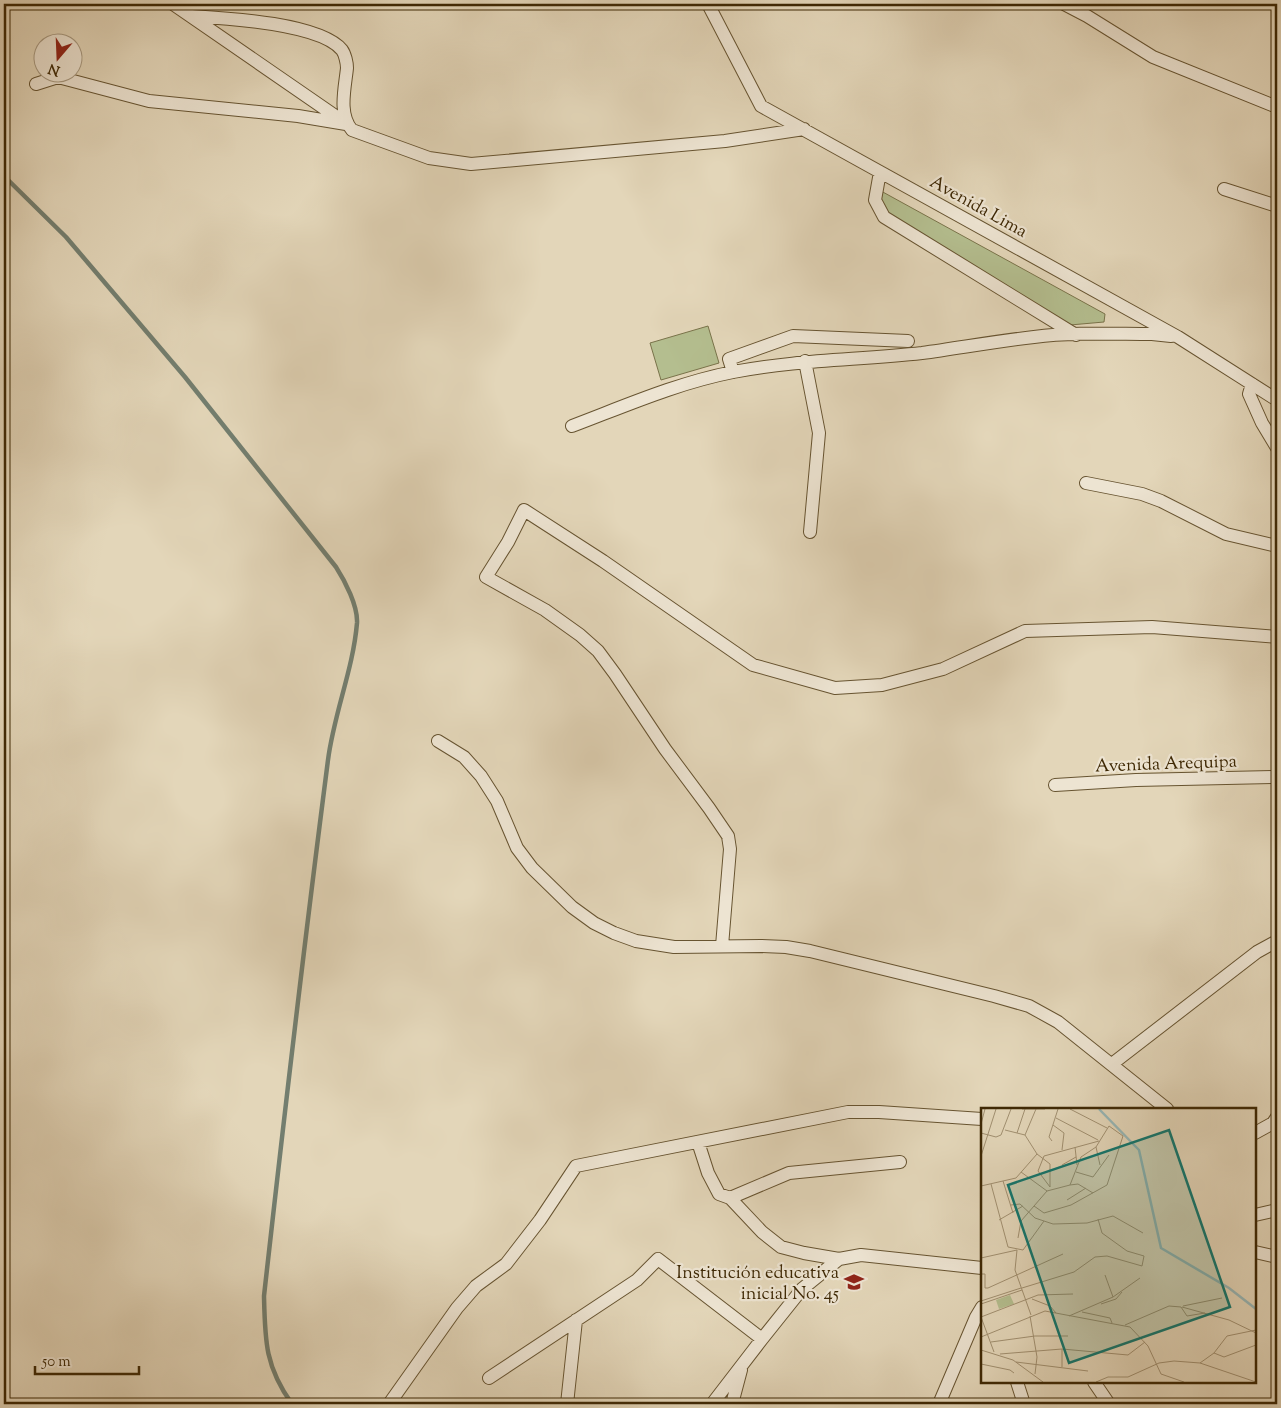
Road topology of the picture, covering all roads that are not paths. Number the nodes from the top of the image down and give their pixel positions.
1 (173, 4) edge
2 (708, 4) edge
3 (1064, 4) edge
4 (192, 16) junction
5 (36, 84) dead end
6 (1277, 107) edge
7 (346, 124) junction
8 (804, 130) junction
9 (880, 172) junction
10 (1224, 189) dead end
11 (1277, 206) edge
12 (1076, 335) junction
13 (1178, 337) junction
14 (908, 342) dead end
15 (805, 361) junction
16 (733, 372) junction
17 (1252, 384) junction
18 (1277, 400) edge
19 (572, 426) dead end
20 (1277, 448) edge
21 (1086, 483) dead end
22 (810, 532) dead end
23 (1277, 546) edge
24 (1277, 637) edge
25 (438, 741) dead end
26 (1277, 777) edge
27 (1055, 784) dead end
28 (1277, 941) edge
29 (722, 946) junction
30 (1112, 1064) junction
31 (1166, 1108) edge
32 (1277, 1118) edge
33 (981, 1119) edge
34 (1256, 1132) edge
35 (698, 1142) junction
36 (900, 1162) dead end
37 (730, 1198) junction
38 (1277, 1210) edge
39 (1256, 1215) edge
40 (1256, 1252) edge
41 (1277, 1258) edge
42 (839, 1259) junction
43 (981, 1268) edge
44 (981, 1309) edge
45 (576, 1320) junction
46 (762, 1338) junction
47 (743, 1364) junction
48 (489, 1378) dead end
49 (1017, 1383) edge
50 (1095, 1383) edge
51 (390, 1404) edge
52 (567, 1404) edge
53 (712, 1404) edge
54 (732, 1404) edge
55 (939, 1404) edge
56 (1024, 1404) edge
57 (1109, 1404) edge

1 - 4 street
2 - 8 street, Avenida Lima
3 - 6 street
4 - 7 street
4 - 7 street
5 - 7 street
7 - 8 street
8 - 9 street, Avenida Lima
9 - 12 street
9 - 13 street, Avenida Lima
10 - 11 street
12 - 13 street
12 - 15 street
13 - 17 street, Avenida Lima
14 - 16 street
15 - 16 street
15 - 22 street
16 - 19 street
17 - 18 street, Avenida Lima
17 - 20 street
21 - 23 street
24 - 29 street
25 - 29 street
26 - 27 street, Avenida Arequipa
28 - 30 street
29 - 30 street
30 - 31 street
32 - 34 street
33 - 35 street
35 - 37 street
35 - 51 street
36 - 37 street
37 - 42 street
38 - 39 street
40 - 41 street
42 - 43 street
42 - 46 street
44 - 55 street
45 - 46 street
45 - 48 street
45 - 52 street
46 - 47 street
47 - 53 street
47 - 54 street
49 - 56 street
50 - 57 street

